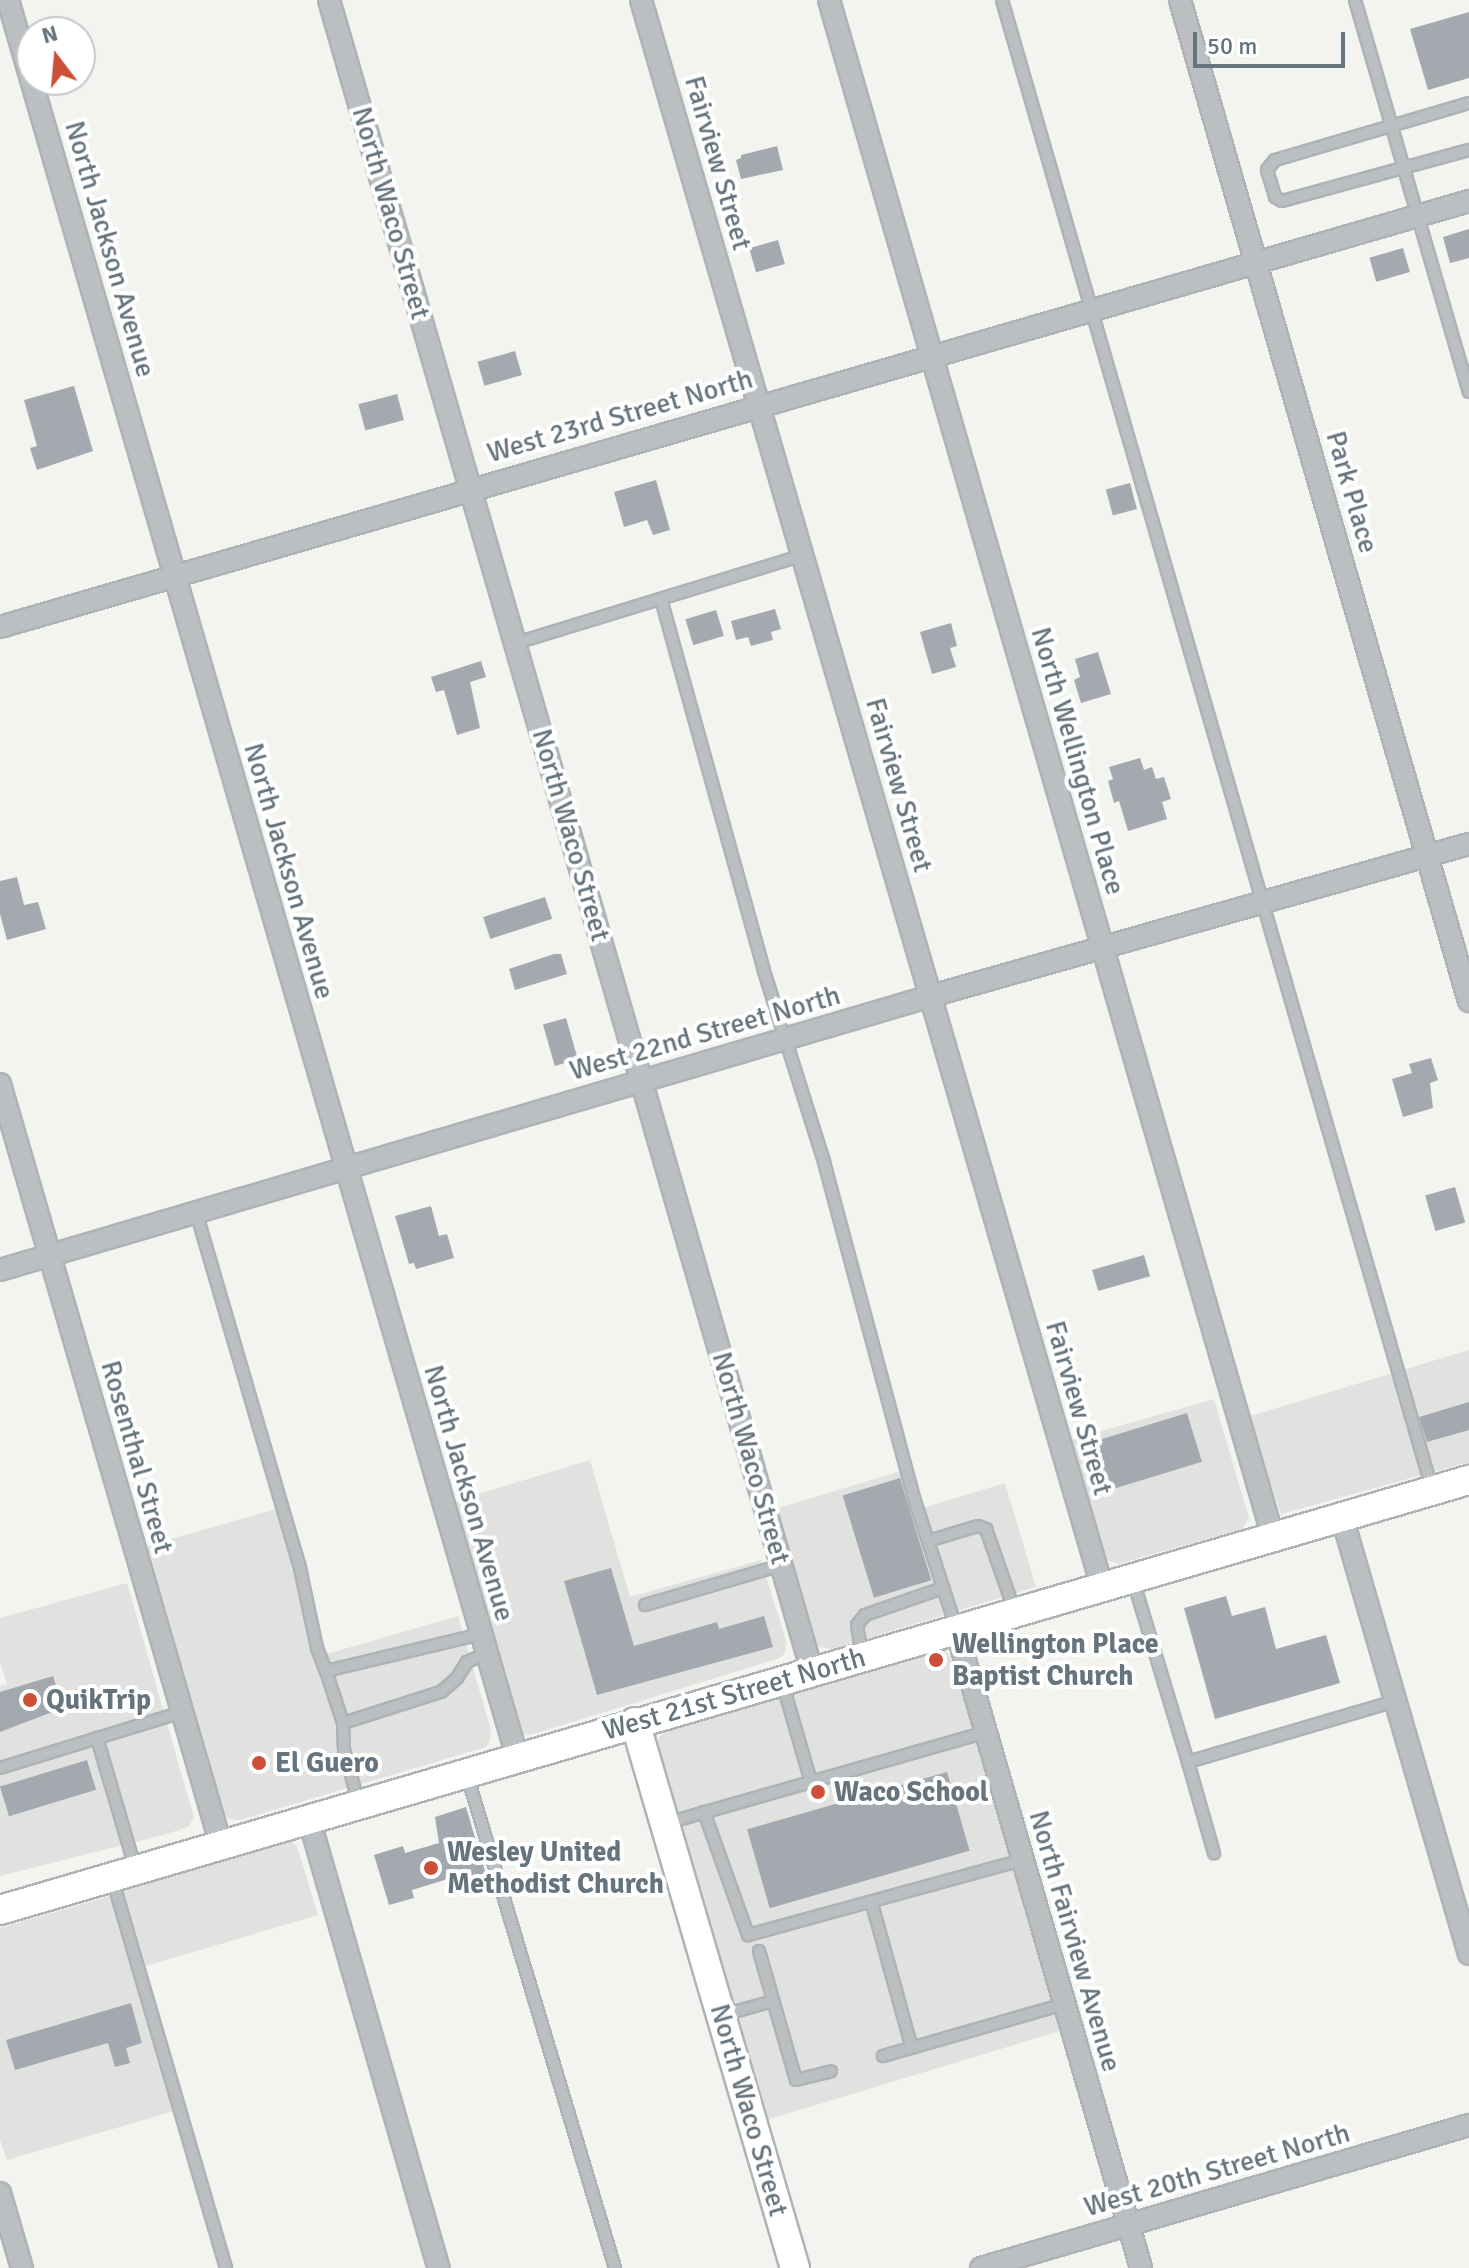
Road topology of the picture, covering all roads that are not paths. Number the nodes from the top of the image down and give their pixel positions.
1 (8, 0) edge
2 (329, 0) edge
3 (641, 0) edge
4 (829, 0) edge
5 (1002, 0) edge
6 (1180, 0) edge
7 (1355, 0) edge
8 (1469, 103) edge
9 (1394, 125) junction
10 (1469, 150) edge
11 (1407, 168) junction
12 (1469, 201) edge
13 (1418, 216) junction
14 (1256, 262) junction
15 (1092, 309) junction
16 (931, 355) junction
17 (1469, 392) edge
18 (759, 405) junction
19 (471, 488) junction
20 (803, 555) junction
21 (175, 576) junction
22 (661, 599) junction
23 (0, 627) edge
24 (516, 643) junction
25 (1469, 844) edge
26 (1428, 856) junction
27 (1263, 902) junction
28 (1103, 948) junction
29 (931, 996) junction
30 (1469, 1001) edge
31 (788, 1038) junction
32 (642, 1080) junction
33 (0, 1084) edge
34 (346, 1168) junction
35 (196, 1212) junction
36 (49, 1255) junction
37 (0, 1270) edge
38 (1469, 1480) edge
39 (1432, 1491) junction
40 (1342, 1517) junction
41 (1273, 1537) junction
42 (928, 1541) junction
43 (782, 1565) junction
44 (1132, 1578) junction
45 (1102, 1587) junction
46 (943, 1588) junction
47 (645, 1605) dead end
48 (1015, 1612) junction
49 (956, 1629) junction
50 (484, 1643) junction
51 (862, 1656) junction
52 (326, 1671) junction
53 (812, 1671) junction
54 (781, 1680) junction
55 (1395, 1701) junction
56 (182, 1712) junction
57 (635, 1722) junction
58 (343, 1723) junction
59 (986, 1732) junction
60 (97, 1738) junction
61 (517, 1757) junction
62 (1188, 1762) junction
63 (0, 1768) edge
64 (466, 1773) junction
65 (811, 1782) junction
66 (359, 1805) junction
67 (704, 1812) junction
68 (309, 1819) junction
69 (665, 1823) junction
70 (221, 1845) junction
71 (1214, 1853) dead end
72 (1023, 1860) junction
73 (124, 1872) junction
74 (872, 1904) junction
75 (0, 1910) edge
76 (759, 1951) dead end
77 (1469, 1954) edge
78 (773, 2001) junction
79 (1064, 2004) junction
80 (721, 2016) junction
81 (912, 2048) junction
82 (883, 2056) dead end
83 (831, 2071) dead end
84 (1469, 2125) edge
85 (0, 2193) edge
86 (1128, 2225) junction
87 (22, 2268) edge
88 (226, 2268) edge
89 (439, 2268) edge
90 (615, 2268) edge
91 (795, 2268) edge
92 (981, 2268) edge
93 (1141, 2268) edge

1 - 21 street, North Jackson Avenue
2 - 19 street, North Waco Street
3 - 18 street, Fairview Street
4 - 16 street, North Wellington Place
5 - 15 lane
6 - 14 street, Park Place
7 - 9 lane
8 - 9 lane
9 - 11 lane
9 - 11 lane
10 - 11 lane
11 - 13 lane
12 - 13 street, West 23rd Street North
13 - 14 street, West 23rd Street North
13 - 17 lane
14 - 15 street, West 23rd Street North
14 - 26 street, Park Place
15 - 16 street, West 23rd Street North
15 - 27 lane
16 - 18 street, West 23rd Street North
16 - 28 street, North Wellington Place
18 - 19 street, West 23rd Street North
18 - 20 street, Fairview Street
19 - 21 street, West 23rd Street North
19 - 24 street, North Waco Street
20 - 22 lane
20 - 29 street, Fairview Street
21 - 23 street, West 23rd Street North
21 - 34 street, North Jackson Avenue
22 - 24 lane
22 - 31 lane
24 - 32 street, North Waco Street
25 - 26 street, West 22nd Street North
26 - 27 street, West 22nd Street North
26 - 30 street, Park Place
27 - 28 street, West 22nd Street North
27 - 39 lane
28 - 29 street, West 22nd Street North
28 - 41 street, North Wellington Place
29 - 31 street, West 22nd Street North
29 - 45 street, Fairview Street
31 - 32 street, West 22nd Street North
31 - 42 lane
32 - 34 street, West 22nd Street North
32 - 43 street, North Waco Street
33 - 36 street, Rosenthal Street
34 - 35 street, West 22nd Street North
34 - 50 street, North Jackson Avenue
35 - 36 street, West 22nd Street North
35 - 52 lane
36 - 37 street, West 22nd Street North
36 - 56 street, Rosenthal Street
38 - 39 main road, West 21st Street North
39 - 40 main road, West 21st Street North
40 - 41 main road, West 21st Street North
40 - 55 street
41 - 44 main road, West 21st Street North
42 - 46 lane
42 - 48 lane
43 - 47 lane
43 - 53 street, North Waco Street
44 - 45 main road, West 21st Street North
44 - 62 lane
45 - 48 main road, West 21st Street North
46 - 49 lane
46 - 51 lane
48 - 49 main road, West 21st Street North
49 - 51 main road, West 21st Street North
49 - 59 street, North Fairview Avenue
50 - 52 lane
50 - 58 lane
50 - 61 street, North Jackson Avenue
51 - 53 main road, West 21st Street North
52 - 58 lane
53 - 54 main road, West 21st Street North
54 - 57 main road, West 21st Street North
54 - 65 lane
55 - 62 lane
55 - 77 street
56 - 60 lane
56 - 70 street, Rosenthal Street
57 - 61 main road, West 21st Street North
57 - 69 main road, North Waco Street
58 - 66 lane
59 - 65 lane
59 - 72 street, North Fairview Avenue
60 - 63 lane
60 - 73 lane
61 - 64 main road, West 21st Street North
62 - 71 lane
64 - 66 main road, West 21st Street North
64 - 90 lane
65 - 67 lane
66 - 68 main road, West 21st Street North
67 - 69 lane
67 - 74 lane
68 - 70 main road, West 21st Street North
68 - 89 street
69 - 80 main road, North Waco Street
70 - 73 main road, West 21st Street North
72 - 74 lane
72 - 79 street, North Fairview Avenue
73 - 75 main road, West 21st Street North
73 - 88 lane
74 - 81 lane
76 - 78 lane
78 - 80 lane
78 - 83 lane
79 - 81 lane
79 - 86 street, North Fairview Avenue
80 - 91 main road, North Waco Street
81 - 82 lane
84 - 86 street, West 20th Street North
85 - 87 street
86 - 92 street, West 20th Street North
86 - 93 street, North Fairview Avenue

